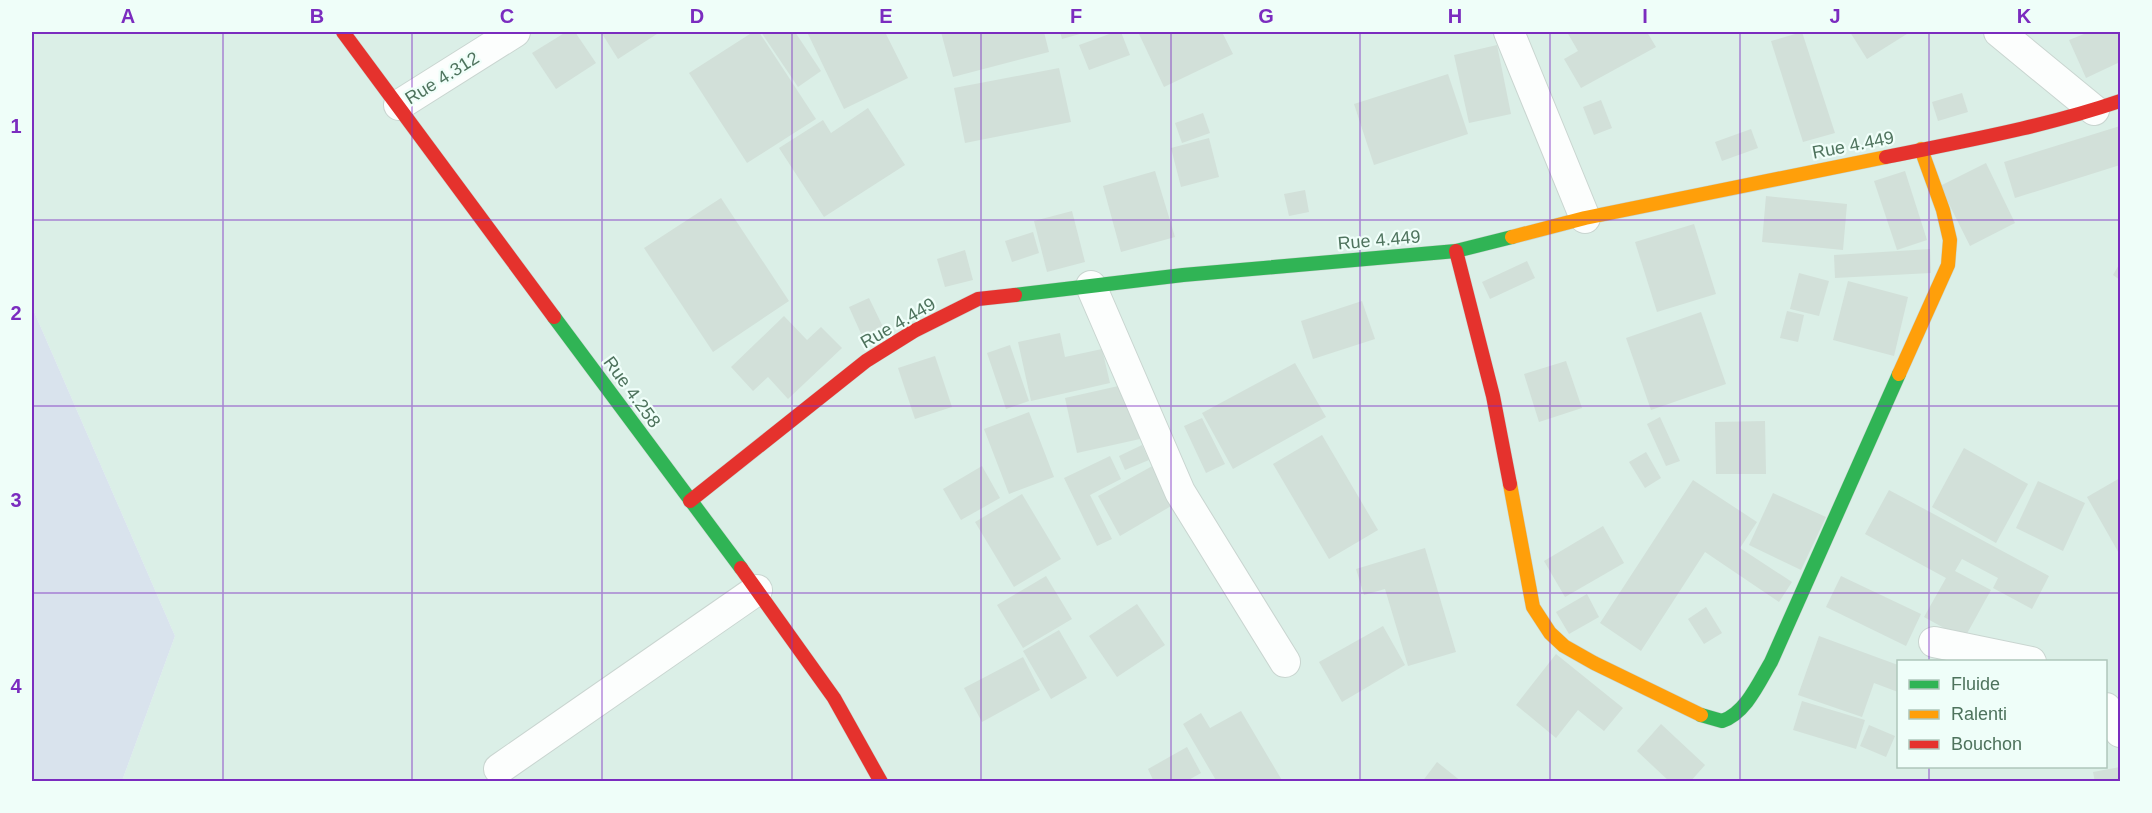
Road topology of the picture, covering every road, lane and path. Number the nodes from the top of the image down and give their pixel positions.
1 (343, 32) edge
2 (515, 32) edge
3 (1509, 32) edge
4 (1998, 32) edge
5 (399, 105) junction
6 (2108, 106) edge
7 (1921, 149) junction
8 (1585, 218) junction
9 (1456, 251) junction
10 (1091, 285) junction
11 (690, 501) junction
12 (757, 590) junction
13 (1934, 642) dead end
14 (2021, 660) edge
15 (1285, 662) dead end
16 (2107, 710) edge
17 (2121, 732) edge
18 (499, 769) dead end
19 (881, 782) edge

1 - 5 main road, Rue 4.258
2 - 5 street, Rue 4.312
3 - 8 street
4 - 6 street
5 - 11 main road, Rue 4.258
6 - 7 main road, Rue 4.449
7 - 8 main road, Rue 4.449
7 - 9 main road
8 - 9 main road, Rue 4.449
9 - 10 main road, Rue 4.449
10 - 11 main road, Rue 4.449
10 - 15 street
11 - 12 main road, Rue 4.258
12 - 18 street
12 - 19 main road, Rue 4.258
13 - 14 street
16 - 17 street

